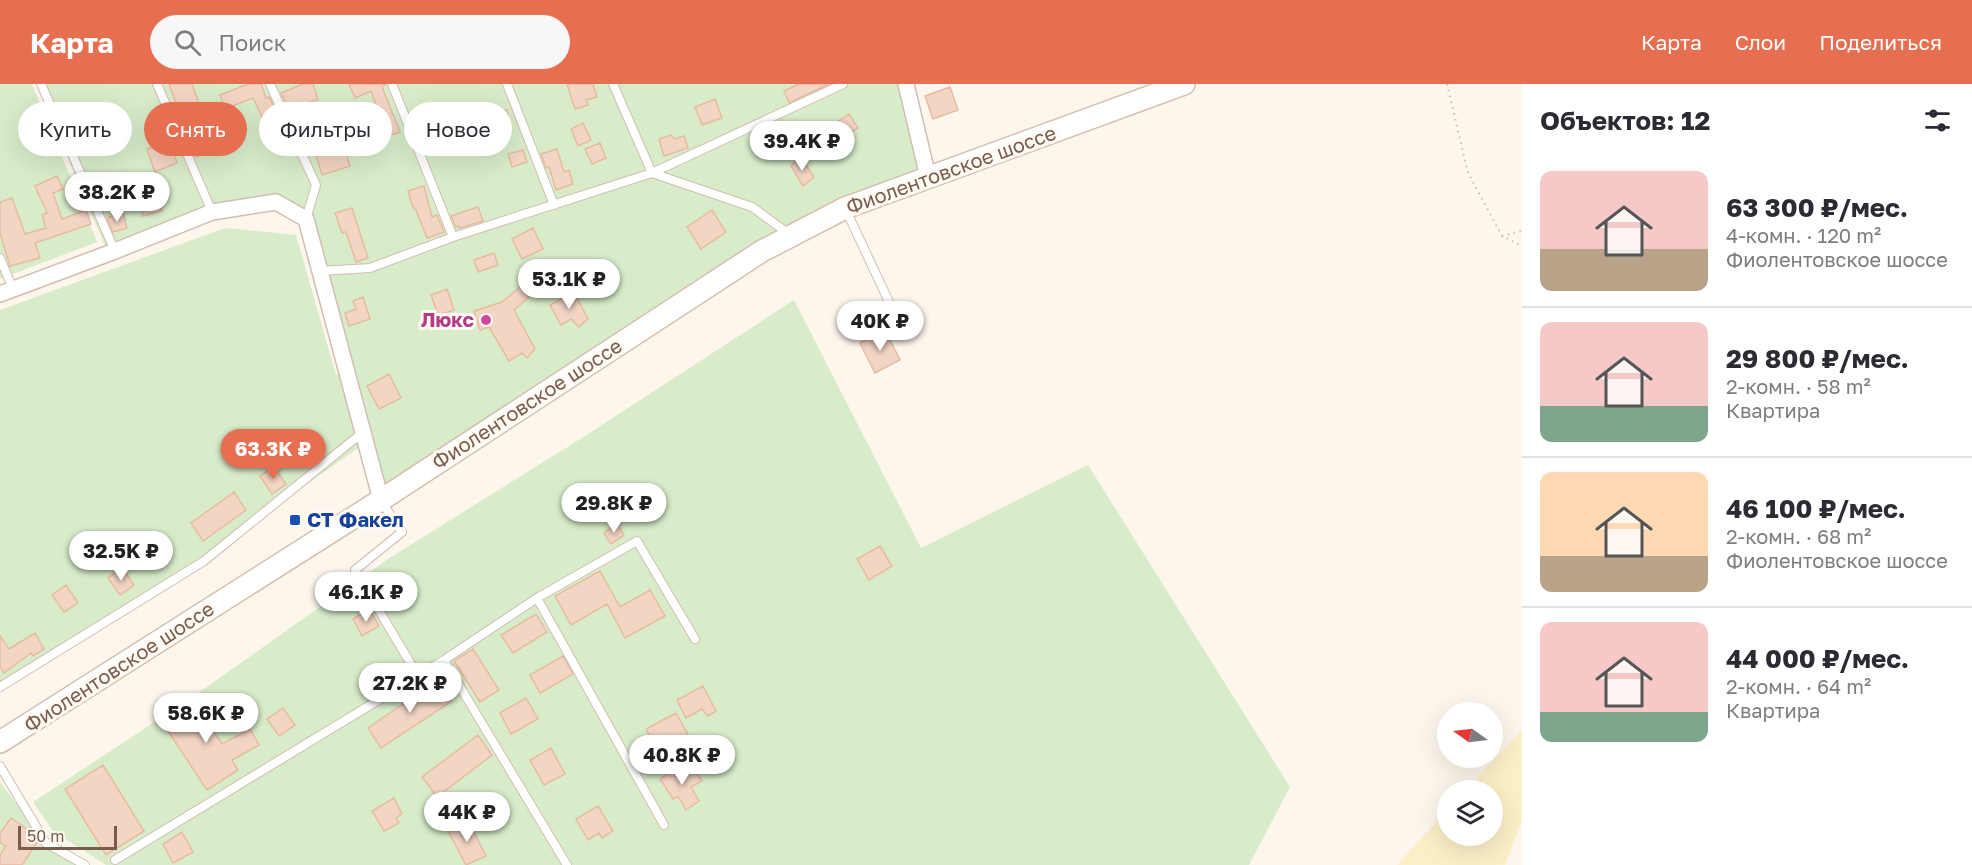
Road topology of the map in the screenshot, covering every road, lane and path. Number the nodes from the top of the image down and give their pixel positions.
1 (41, 84) edge
2 (157, 84) edge
3 (270, 84) edge
4 (392, 84) edge
5 (507, 84) edge
6 (613, 84) edge
7 (843, 84) edge
8 (906, 84) edge
9 (1184, 84) edge
10 (1447, 84) edge
11 (652, 173) junction
12 (928, 177) junction
13 (554, 205) junction
14 (845, 208) junction
15 (212, 212) junction
16 (306, 219) junction
17 (1522, 231) edge
18 (790, 236) junction
19 (1502, 236) junction
20 (453, 237) junction
21 (1522, 246) edge
22 (116, 251) junction
23 (0, 258) edge
24 (320, 271) junction
25 (6, 292) edge
26 (898, 321) dead end
27 (362, 433) junction
28 (381, 500) junction
29 (537, 598) junction
30 (695, 639) dead end
31 (444, 660) junction
32 (418, 676) junction
33 (0, 687) edge
34 (0, 742) edge
35 (0, 766) edge
36 (664, 825) dead end
37 (116, 860) dead end
38 (85, 865) edge
39 (567, 865) edge

1 - 22 lane
2 - 15 lane
3 - 16 lane
4 - 20 lane
5 - 13 lane
6 - 11 lane
7 - 11 lane
8 - 12 street
9 - 12 main road, Фиолентовское шоссе
10 - 19 path
11 - 13 lane
11 - 18 lane
12 - 14 main road, Фиолентовское шоссе
13 - 20 lane
14 - 18 main road, Фиолентовское шоссе
14 - 26 lane
15 - 16 street
15 - 22 street
16 - 24 street
17 - 19 path
18 - 28 main road, Фиолентовское шоссе
19 - 21 path
20 - 24 lane
22 - 25 street
23 - 25 lane
24 - 27 street
27 - 28 street
27 - 33 lane
28 - 32 lane
28 - 34 main road, Фиолентовское шоссе
29 - 30 lane
29 - 31 lane
29 - 36 lane
31 - 32 lane
31 - 39 lane
32 - 37 lane
35 - 38 lane

